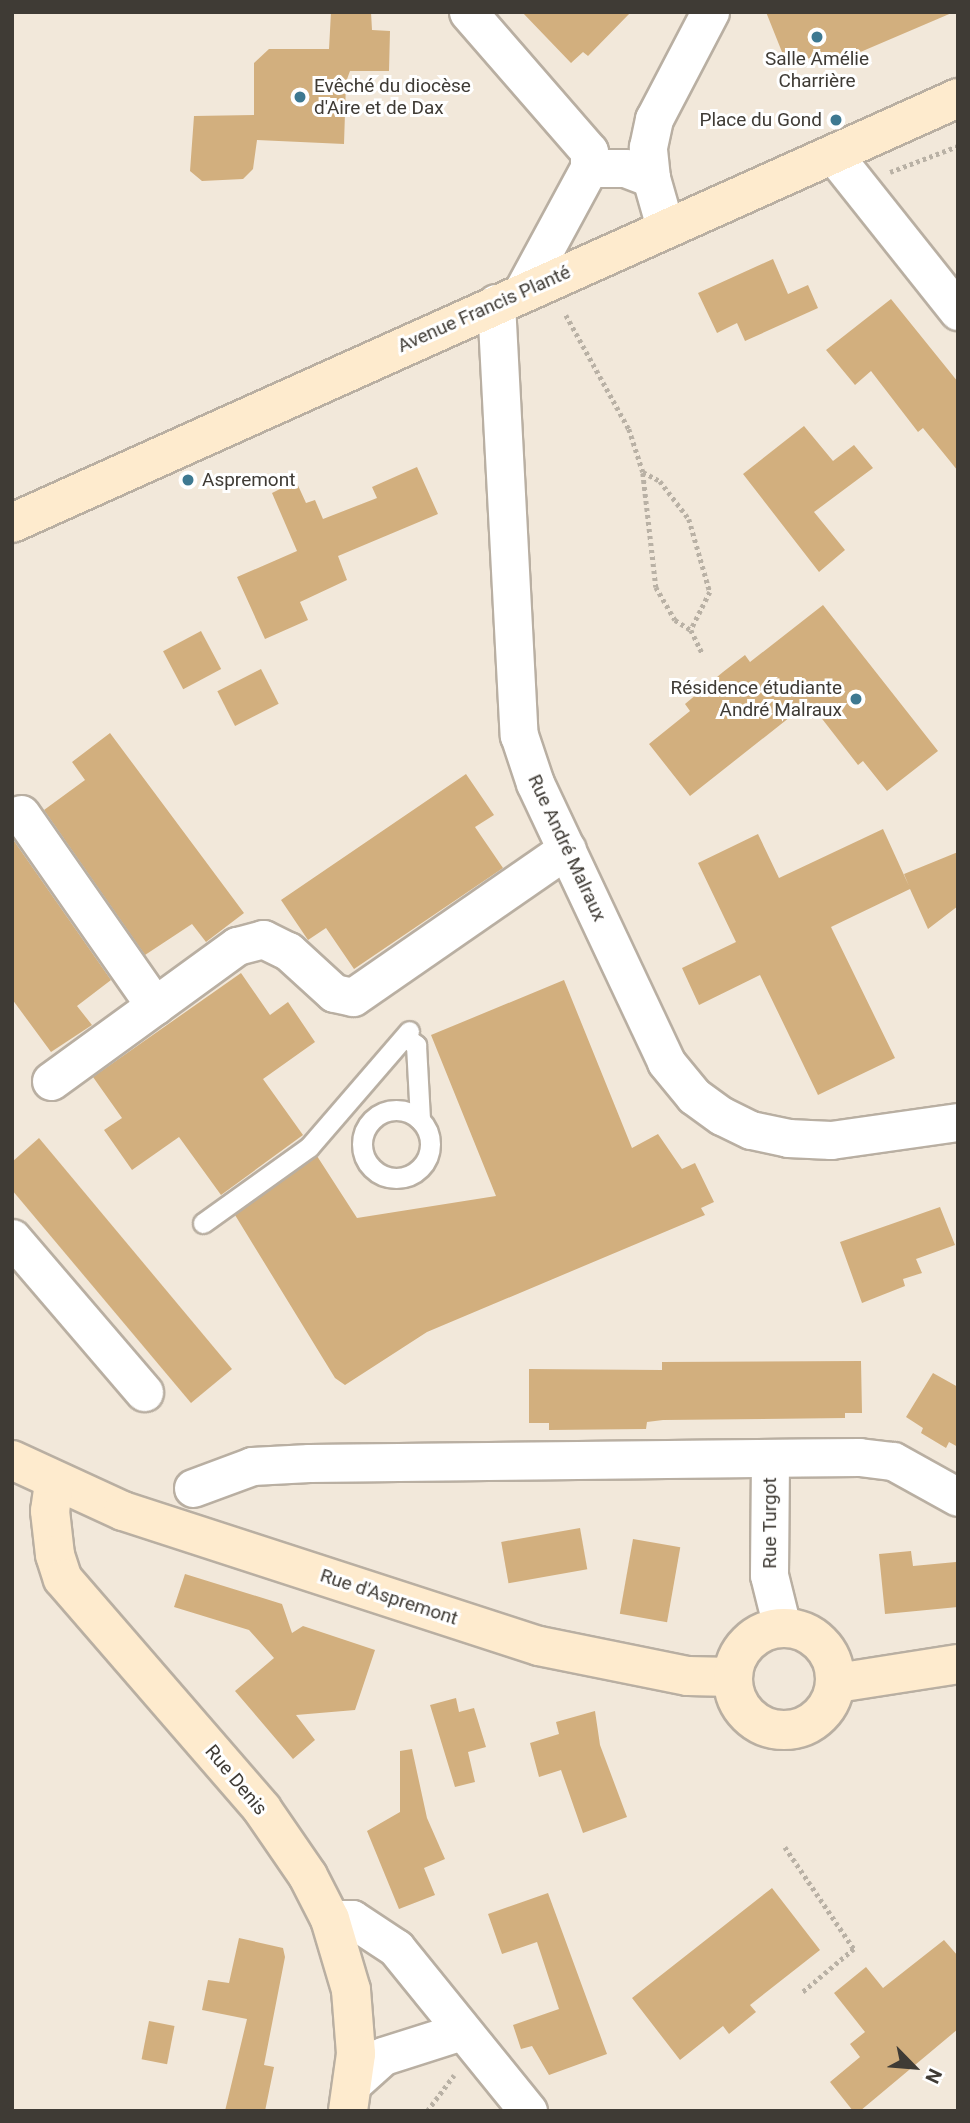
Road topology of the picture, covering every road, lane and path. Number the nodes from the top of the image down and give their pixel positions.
1 (468, 12) edge
2 (710, 12) edge
3 (958, 97) edge
4 (833, 154) junction
5 (589, 168) junction
6 (651, 178) junction
7 (665, 227) junction
8 (561, 273) junction
9 (510, 297) junction
10 (958, 311) edge
11 (643, 472) junction
12 (12, 523) edge
13 (691, 630) junction
14 (702, 653) dead end
15 (21, 814) dead end
16 (566, 849) junction
17 (155, 1006) junction
18 (51, 1081) dead end
19 (344, 1110) junction
20 (420, 1120) junction
21 (958, 1122) edge
22 (363, 1131) junction
23 (203, 1223) dead end
24 (12, 1238) edge
25 (144, 1392) dead end
26 (770, 1459) junction
27 (12, 1460) edge
28 (54, 1482) junction
29 (193, 1488) dead end
30 (958, 1497) edge
31 (782, 1627) junction
32 (958, 1664) edge
33 (732, 1677) junction
34 (837, 1682) junction
35 (785, 1847) dead end
36 (330, 1919) junction
37 (802, 1993) dead end
38 (469, 2038) junction
39 (351, 2097) edge
40 (427, 2111) edge
41 (528, 2111) edge

1 - 5 street
2 - 6 street
3 - 4 street, Avenue Francis Planté
4 - 7 street, Avenue Francis Planté
4 - 10 street
5 - 6 street
5 - 9 street
6 - 7 street
7 - 8 street, Avenue Francis Planté
8 - 9 street, Avenue Francis Planté
8 - 11 path
9 - 12 street, Avenue Francis Planté
9 - 16 street, Rue André Malraux
11 - 13 path
11 - 13 path
13 - 14 path
15 - 17 street
16 - 17 street
16 - 21 street, Rue André Malraux
17 - 18 street
19 - 20 lane
19 - 22 lane
19 - 23 lane
20 - 22 lane
20 - 22 lane
24 - 25 street
26 - 29 street
26 - 30 street
26 - 31 street, Rue Turgot
27 - 28 street, Rue d'Aspremont
28 - 33 street, Rue d'Aspremont
28 - 36 street, Rue Denis
31 - 33 street
31 - 34 street
32 - 34 street
33 - 34 street
35 - 37 path
36 - 38 street
36 - 39 street, Rue Denis
38 - 39 street
38 - 40 path
38 - 41 street

